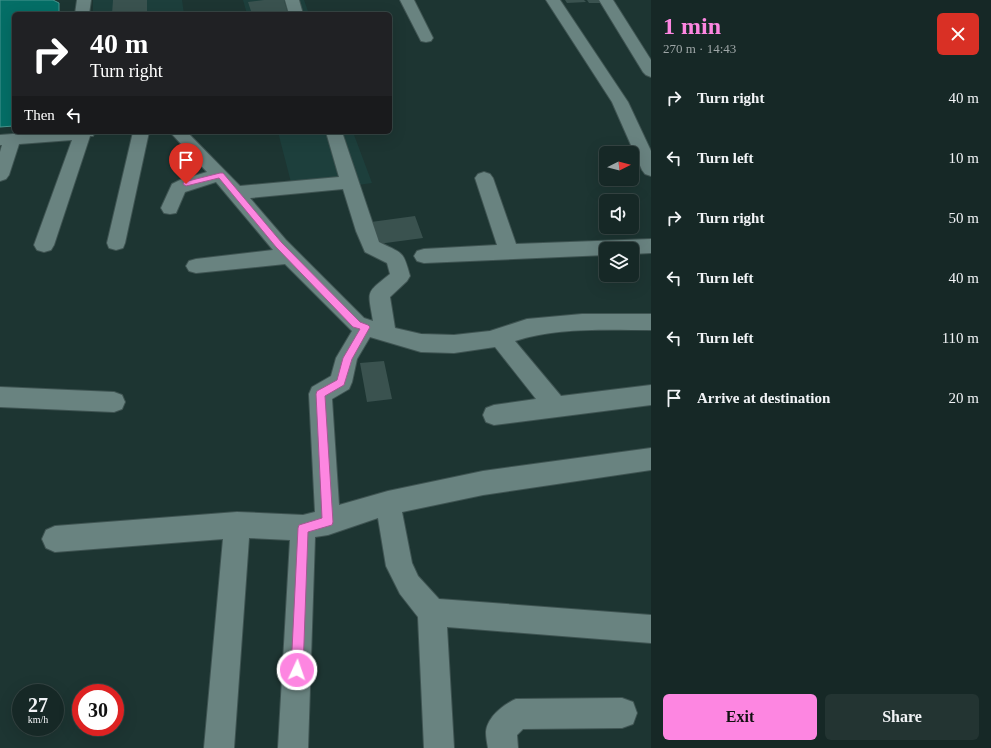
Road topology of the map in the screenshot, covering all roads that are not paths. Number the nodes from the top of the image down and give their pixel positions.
1 (84, 0) edge
2 (292, 0) edge
3 (407, 0) edge
4 (553, 0) edge
5 (606, 0) edge
6 (82, 12) edge
7 (295, 12) edge
8 (426, 38) dead end
9 (651, 72) edge
10 (62, 134) edge
11 (84, 134) edge
12 (141, 134) edge
13 (180, 134) edge
14 (335, 134) edge
15 (6, 139) edge
16 (651, 170) edge
17 (0, 175) edge
18 (220, 175) junction
19 (484, 178) dead end
20 (350, 182) junction
21 (236, 193) junction
22 (170, 208) dead end
23 (116, 243) dead end
24 (44, 245) dead end
25 (651, 246) edge
26 (509, 251) junction
27 (289, 256) junction
28 (424, 256) dead end
29 (196, 266) dead end
30 (651, 322) edge
31 (376, 331) junction
32 (499, 337) junction
33 (651, 396) edge
34 (0, 397) edge
35 (114, 402) dead end
36 (556, 407) junction
37 (494, 415) dead end
38 (651, 460) edge
39 (388, 503) junction
40 (237, 525) junction
41 (315, 525) junction
42 (56, 539) dead end
43 (432, 612) junction
44 (651, 629) edge
45 (622, 713) dead end
46 (219, 748) edge
47 (293, 748) edge
48 (439, 748) edge
49 (504, 748) edge

1 - 6 street
2 - 7 street
3 - 8 street
4 - 16 street
5 - 9 street
10 - 15 street
11 - 24 street
12 - 23 street
13 - 18 street
14 - 20 street
15 - 17 street
18 - 21 street
18 - 22 street
19 - 26 street
20 - 21 street
20 - 31 street
21 - 27 street
25 - 26 street
26 - 28 street
27 - 29 street
27 - 31 street
30 - 32 street
31 - 32 street
31 - 41 street
32 - 36 street
33 - 36 street
34 - 35 street
36 - 37 street
38 - 39 street
39 - 41 street
39 - 43 street
40 - 41 street
40 - 42 street
40 - 46 street
41 - 47 street
43 - 44 street
43 - 48 street
45 - 49 street

